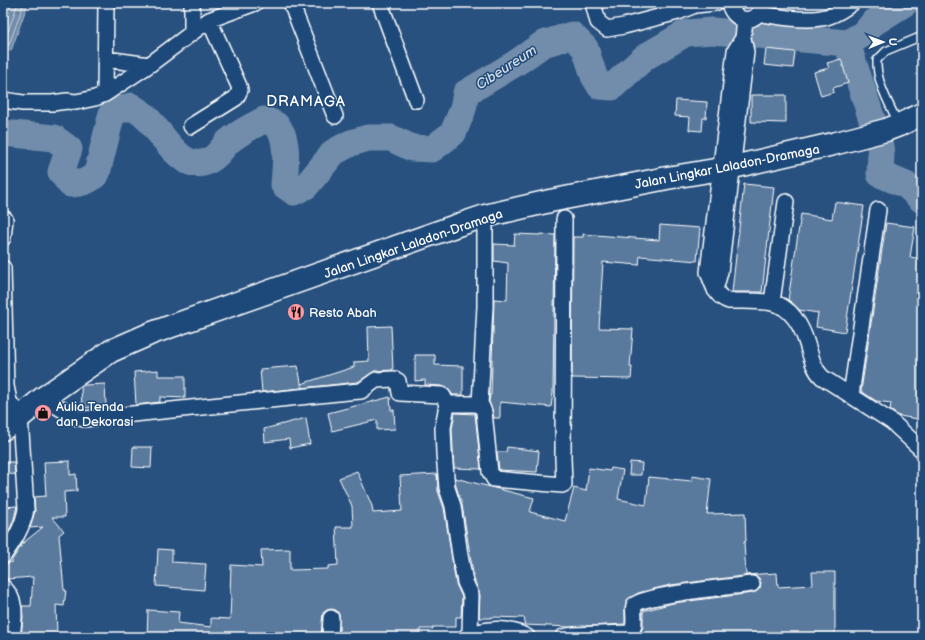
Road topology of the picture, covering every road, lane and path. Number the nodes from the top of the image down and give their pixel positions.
1 (106, 3) edge
2 (192, 3) edge
3 (255, 3) edge
4 (291, 3) edge
5 (380, 3) edge
6 (715, 3) edge
7 (729, 3) edge
8 (594, 5) edge
9 (846, 5) edge
10 (678, 8) edge
11 (763, 10) edge
12 (209, 20) junction
13 (744, 30) junction
14 (192, 32) junction
15 (922, 36) edge
16 (106, 59) junction
17 (149, 65) junction
18 (105, 94) junction
19 (3, 100) edge
20 (416, 100) dead end
21 (922, 114) edge
22 (335, 116) dead end
23 (191, 126) dead end
24 (892, 127) junction
25 (727, 168) junction
26 (786, 202) dead end
27 (878, 210) dead end
28 (485, 216) junction
29 (5, 219) dead end
30 (564, 219) dead end
31 (3, 238) edge
32 (3, 268) edge
33 (772, 302) junction
34 (851, 395) junction
35 (43, 398) junction
36 (447, 404) junction
37 (480, 405) junction
38 (11, 423) edge
39 (922, 450) edge
40 (3, 556) edge
41 (752, 584) dead end
42 (3, 587) edge
43 (331, 618) dead end
44 (467, 636) edge
45 (12, 637) edge
46 (330, 637) edge
47 (527, 637) edge
48 (564, 637) edge

1 - 16 street
2 - 14 street
3 - 12 street
4 - 22 street
5 - 20 street
6 - 10 street
7 - 13 street
8 - 10 street
9 - 11 street
11 - 13 street
12 - 14 street
12 - 23 street
13 - 25 street
14 - 17 street
15 - 24 lane
16 - 17 street
16 - 18 street
17 - 18 street
18 - 19 street
21 - 24 main road, Jalan Lingkar Laladon-Dramaga
24 - 25 main road, Jalan Lingkar Laladon-Dramaga
25 - 28 main road, Jalan Lingkar Laladon-Dramaga
25 - 33 street
26 - 33 street
27 - 34 street
28 - 35 main road, Jalan Lingkar Laladon-Dramaga
28 - 37 street
29 - 31 street
30 - 37 street
32 - 38 street
33 - 34 street
34 - 39 street
35 - 36 street
35 - 38 main road, Jalan Lingkar Laladon-Dramaga
36 - 37 street
36 - 44 street
38 - 40 street
41 - 48 street
42 - 45 street
43 - 46 street
44 - 47 street

